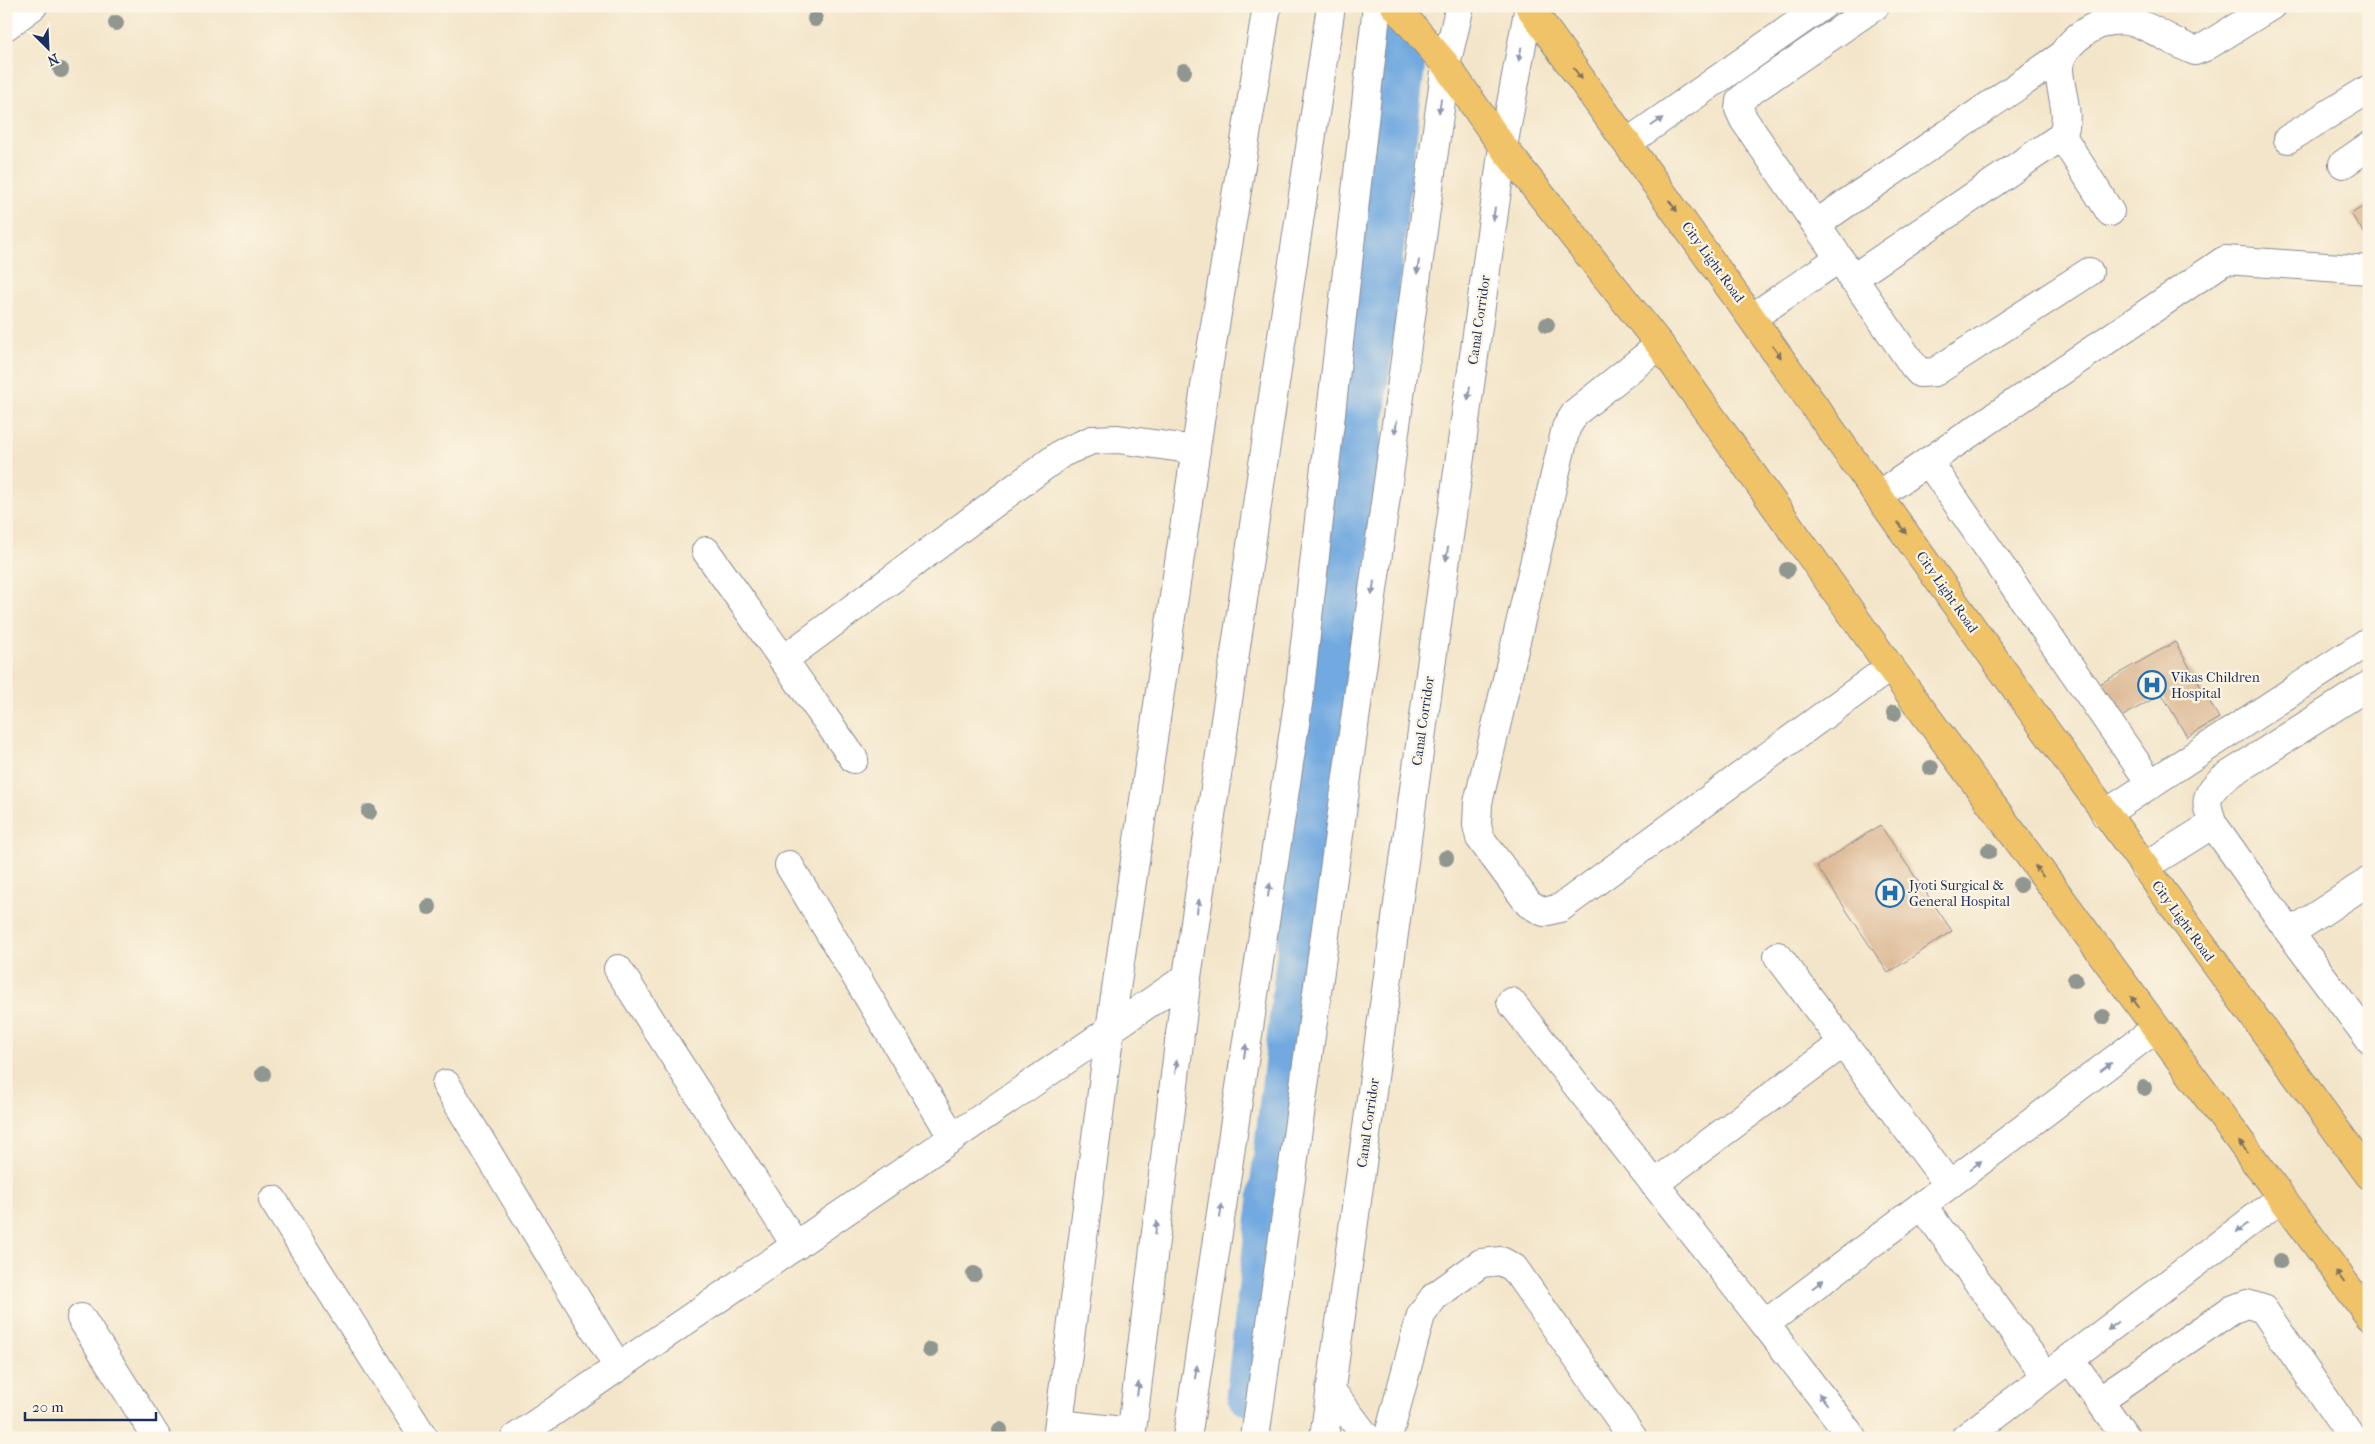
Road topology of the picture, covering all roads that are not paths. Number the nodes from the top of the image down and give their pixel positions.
1 (33, 6) edge
2 (1267, 6) edge
3 (1331, 6) edge
4 (1377, 6) edge
5 (1395, 6) edge
6 (1460, 6) edge
7 (1529, 6) edge
8 (1822, 6) edge
9 (1875, 6) edge
10 (2271, 6) edge
11 (2127, 12) edge
12 (6, 26) edge
13 (2060, 58) junction
14 (1446, 65) junction
15 (2369, 89) edge
16 (2062, 136) junction
17 (2288, 139) dead end
18 (1627, 143) junction
19 (2369, 146) edge
20 (1503, 147) junction
21 (2343, 164) dead end
22 (2110, 212) dead end
23 (1816, 224) junction
24 (1845, 269) junction
25 (2369, 270) edge
26 (2089, 272) dead end
27 (1753, 317) junction
28 (1660, 345) junction
29 (1196, 450) junction
30 (1928, 461) junction
31 (1879, 495) junction
32 (706, 551) dead end
33 (2369, 641) edge
34 (783, 660) junction
35 (1890, 667) junction
36 (2369, 685) edge
37 (854, 759) dead end
38 (2151, 784) junction
39 (2105, 814) junction
40 (2213, 824) junction
41 (789, 865) dead end
42 (2144, 867) junction
43 (2369, 882) edge
44 (2290, 933) junction
45 (1778, 956) dead end
46 (618, 969) dead end
47 (1187, 978) junction
48 (1511, 1002) dead end
49 (2155, 1029) junction
50 (1110, 1030) junction
51 (2369, 1039) edge
52 (1843, 1043) junction
53 (446, 1084) dead end
54 (953, 1138) junction
55 (2369, 1175) edge
56 (1654, 1184) junction
57 (1950, 1185) junction
58 (2281, 1198) junction
59 (273, 1200) dead end
60 (1922, 1205) junction
61 (796, 1246) junction
62 (2369, 1316) edge
63 (81, 1318) dead end
64 (1765, 1324) junction
65 (2070, 1359) junction
66 (618, 1368) junction
67 (2046, 1376) junction
68 (1330, 1389) junction
69 (2099, 1400) junction
70 (1058, 1431) edge
71 (1131, 1435) edge
72 (157, 1438) edge
73 (424, 1438) edge
74 (516, 1438) edge
75 (1187, 1438) edge
76 (1255, 1438) edge
77 (1324, 1438) edge
78 (1368, 1438) edge
79 (1388, 1438) edge
80 (1633, 1438) edge
81 (1853, 1438) edge
82 (1965, 1438) edge
83 (2126, 1438) edge
84 (2352, 1438) edge

1 - 12 street
2 - 29 street
47 -> 3 street
75 -> 4 street
5 - 14 main road
6 - 14 street
7 -> 18 main road, City Light Road
7 -> 20 street, Canal Corridor
18 -> 8 street
9 - 23 street
10 - 11 street
11 - 13 street
13 - 16 street
13 - 23 street
14 - 20 main road
14 -> 76 street
15 - 17 street
16 - 22 street
16 - 24 street
18 -> 27 main road, City Light Road
19 - 21 street
20 - 28 main road
20 -> 68 street, Canal Corridor
23 - 24 street
24 - 26 street
24 - 27 street
25 - 30 street
27 -> 31 main road, City Light Road
28 - 35 main road
28 - 35 street
29 - 34 street
29 - 50 street
30 - 31 street
30 - 38 street
31 -> 39 main road, City Light Road
32 - 34 street
33 - 38 street
34 - 37 street
49 -> 35 main road
36 - 40 street
38 - 39 street
39 - 42 main road, City Light Road
40 - 42 street
40 - 44 street
41 - 54 street
42 - 55 main road, City Light Road
43 - 44 street
44 - 51 street
45 - 52 street
46 - 61 street
47 - 50 street
71 -> 47 street
48 - 56 street
57 -> 49 street
58 -> 49 main road
50 - 54 street
50 - 70 street
52 - 56 street
52 - 57 street
53 - 66 street
54 - 61 street
56 - 64 street
57 - 60 street
62 -> 58 main road
58 -> 65 street
59 - 73 street
64 -> 60 street
60 - 67 street
61 - 66 street
63 - 72 street
81 -> 64 street
65 - 67 street
65 - 69 street
66 - 74 street
67 - 82 street
68 - 77 street, Canal Corridor
68 - 78 street
69 - 83 street
69 - 84 street
70 - 71 street
79 - 80 street

